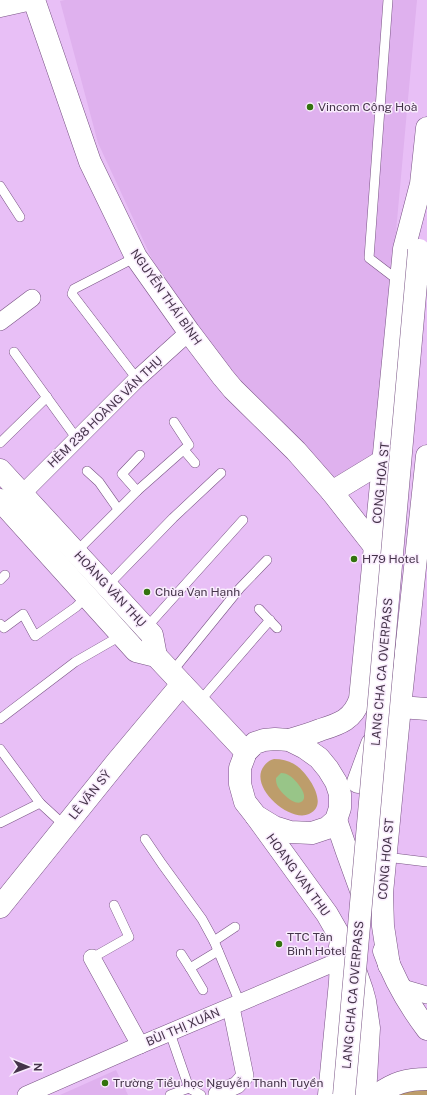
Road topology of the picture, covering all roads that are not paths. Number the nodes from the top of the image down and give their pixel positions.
1 (27, 0) edge
2 (34, 0) edge
3 (388, 0) edge
4 (0, 6) edge
5 (427, 128) edge
6 (421, 184) junction
7 (0, 186) edge
8 (20, 217) dead end
9 (419, 250) joint
10 (136, 257) junction
11 (401, 283) junction
12 (32, 298) dead end
13 (0, 322) edge
14 (189, 332) junction
15 (14, 352) dead end
16 (137, 378) junction
17 (47, 397) junction
18 (174, 422) dead end
19 (77, 439) junction
20 (0, 443) edge
21 (184, 450) junction
22 (140, 455) dead end
23 (427, 456) edge
24 (384, 461) junction
25 (196, 463) dead end
26 (0, 470) edge
27 (87, 471) dead end
28 (221, 472) dead end
29 (137, 491) junction
30 (332, 492) junction
31 (22, 494) junction
32 (0, 500) edge
33 (118, 509) junction
34 (243, 520) dead end
35 (423, 533) edge
36 (375, 547) junction
37 (76, 552) junction
38 (267, 560) dead end
39 (107, 586) junction
40 (87, 596) junction
41 (259, 609) dead end
42 (270, 620) junction
43 (0, 624) edge
44 (146, 628) junction
45 (277, 628) dead end
46 (122, 634) junction
47 (156, 656) junction
48 (406, 657) junction
49 (177, 678) junction
50 (199, 702) junction
51 (400, 708) junction
52 (427, 709) edge
53 (0, 720) edge
54 (290, 740) junction
55 (0, 749) edge
56 (246, 752) junction
57 (396, 752) junction
58 (358, 782) junction
59 (340, 794) junction
60 (40, 803) junction
61 (256, 816) junction
62 (336, 820) junction
63 (0, 823) edge
64 (65, 826) junction
65 (145, 839) dead end
66 (386, 857) junction
67 (427, 862) edge
68 (4, 897) edge
69 (114, 905) dead end
70 (235, 927) dead end
71 (339, 935) junction
72 (214, 941) junction
73 (218, 951) junction
74 (181, 954) dead end
75 (92, 958) joint
76 (341, 960) junction
77 (389, 965) junction
78 (190, 968) junction
79 (399, 986) junction
80 (203, 990) dead end
81 (427, 995) edge
82 (235, 1005) junction
83 (427, 1029) edge
84 (170, 1033) junction
85 (140, 1045) junction
86 (427, 1079) edge
87 (189, 1088) junction
88 (26, 1095) edge
89 (170, 1095) edge
90 (211, 1095) edge
91 (329, 1095) edge
92 (344, 1095) edge
93 (365, 1095) edge
94 (377, 1095) edge

1 - 4 main road
2 - 10 main road, NGUYỄN THÁI BÌNH
3 - 11 lane
5 - 6 main road, CONG HOA ST
6 - 9 main road, CONG HOA ST
6 - 11 main road, CONG HOA ST
7 - 8 lane
9 - 92 main road, LANG CHA CA OVERPASS, bridge
10 - 14 main road, NGUYỄN THÁI BÌNH
10 - 16 lane
11 - 24 main road, CONG HOA ST
12 - 13 street
14 - 16 street, HẺM 238 HOÀNG VĂN THỤ
14 - 30 main road, NGUYỄN THÁI BÌNH
15 - 17 lane
16 - 19 street, HẺM 238 HOÀNG VĂN THỤ
17 - 19 lane
17 - 20 lane
18 - 21 lane
19 - 31 street, HẺM 238 HOÀNG VĂN THỤ
21 - 25 lane
21 - 29 lane
22 - 29 lane
23 - 35 main road, CONG HOA ST
24 - 30 main road
24 - 36 main road, CONG HOA ST
26 - 31 main road, HOÀNG VĂN THỤ
27 - 33 lane
28 - 39 lane
29 - 33 lane
30 - 36 main road, NGUYỄN THÁI BÌNH
31 - 37 main road, HOÀNG VĂN THỤ
32 - 40 main road, HOÀNG VĂN THỤ
33 - 37 lane
34 - 44 lane
35 - 48 main road, CONG HOA ST
36 - 54 main road, CONG HOA ST
37 - 39 main road, HOÀNG VĂN THỤ
38 - 49 lane
39 - 44 main road, HOÀNG VĂN THỤ
40 - 43 lane
40 - 46 main road, HOÀNG VĂN THỤ
41 - 42 lane
42 - 45 lane
42 - 50 lane
44 - 47 main road, HOÀNG VĂN THỤ
46 - 47 main road, HOÀNG VĂN THỤ
46 - 53 lane
47 - 49 main road
48 - 51 main road, CONG HOA ST
48 - 58 main road
49 - 50 main road
49 - 64 main road, LÊ VĂN SỸ
50 - 56 main road
51 - 52 main road
51 - 57 main road, CONG HOA ST
54 - 56 main road
54 - 59 main road
55 - 60 lane
56 - 61 main road
57 - 58 main road
57 - 66 main road, CONG HOA ST
58 - 59 main road
59 - 62 main road
60 - 63 lane
60 - 64 lane
61 - 62 main road
61 - 71 main road, HOANG VAN THU
62 - 77 main road
64 - 68 main road, LÊ VĂN SỸ
65 - 72 lane
66 - 67 lane
66 - 77 main road, CONG HOA ST
69 - 75 lane
70 - 72 lane
71 - 76 main road
71 - 93 main road
72 - 73 lane
73 - 78 lane
73 - 82 lane
74 - 78 lane
75 - 85 street
76 - 82 street, BÙI THỊ XUÂN
76 - 91 main road
77 - 79 main road
78 - 80 lane
79 - 81 street
79 - 83 main road
82 - 84 street, BÙI THỊ XUÂN
82 - 90 street
84 - 85 street, BÙI THỊ XUÂN
84 - 87 lane
85 - 88 street, BÙI THỊ XUÂN
86 - 94 main road
87 - 89 lane
87 - 90 lane

